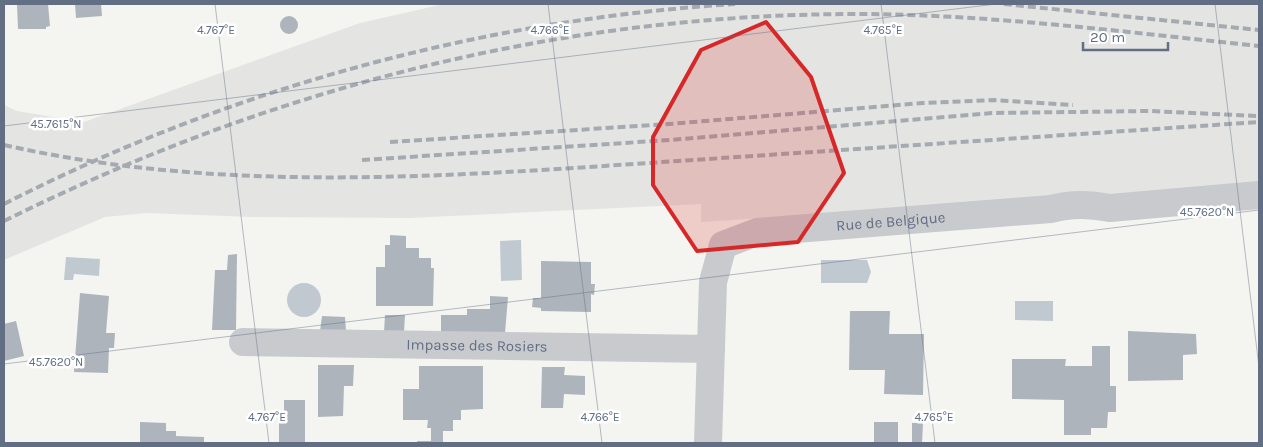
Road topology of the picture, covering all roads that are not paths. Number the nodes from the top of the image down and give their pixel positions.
1 (1259, 195) edge
2 (243, 342) dead end
3 (711, 349) junction
4 (708, 443) edge

1 - 3 street, Rue de Belgique
2 - 3 street, Impasse des Rosiers
3 - 4 street, Rue de Belgique

